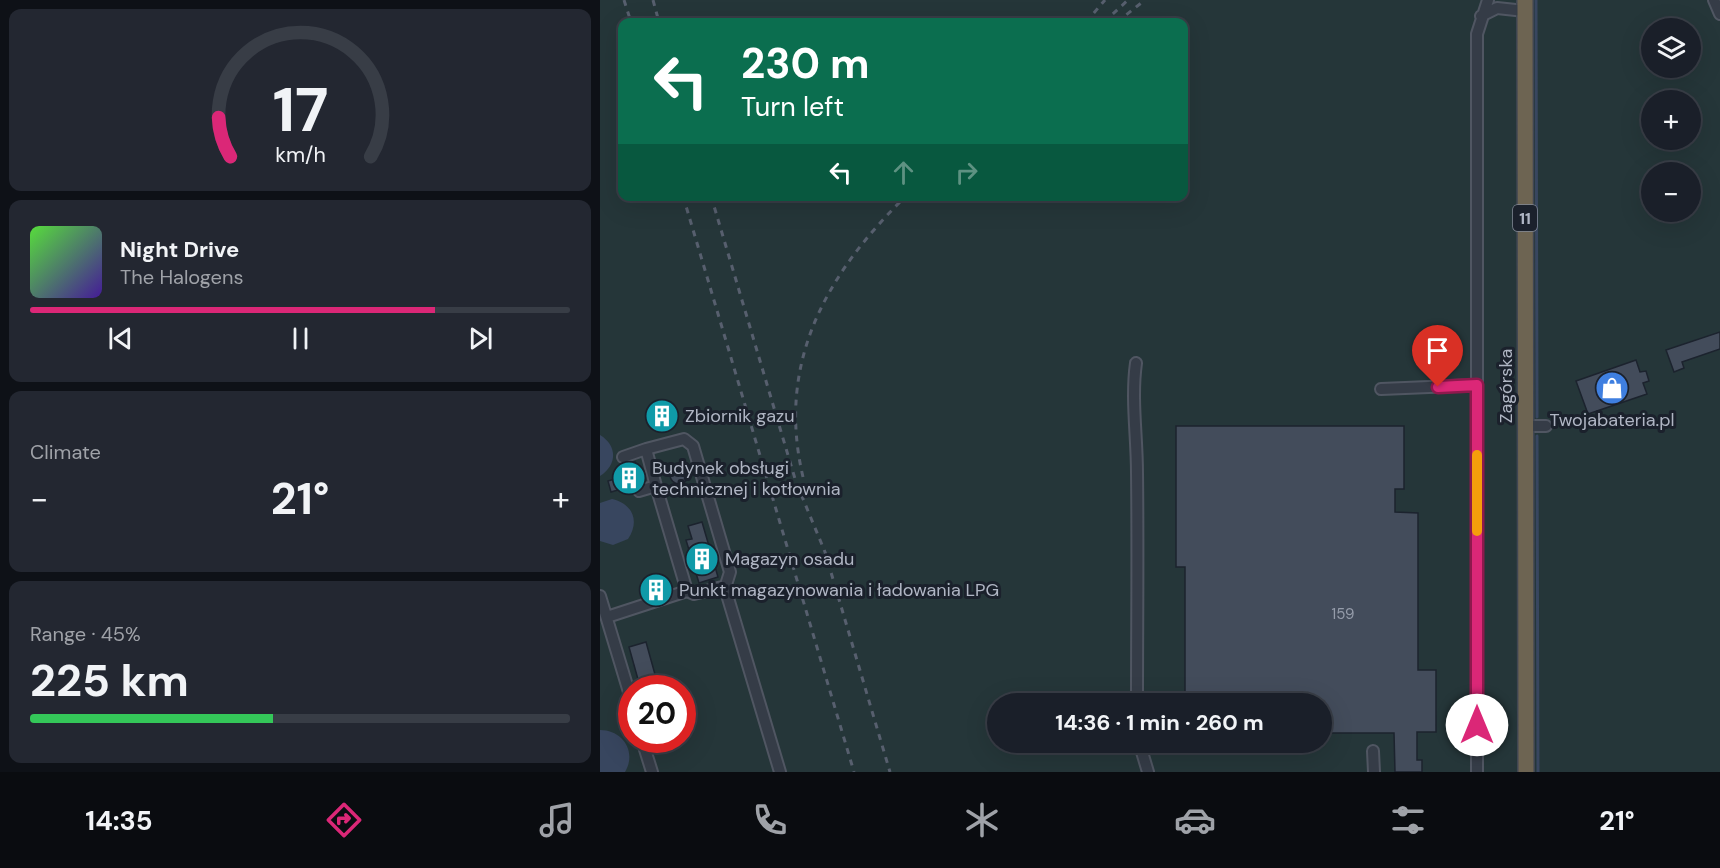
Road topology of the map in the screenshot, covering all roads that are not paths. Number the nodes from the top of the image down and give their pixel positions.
1 (1488, 0) edge
2 (1714, 0) edge
3 (1525, 5) edge
4 (1720, 14) edge
5 (1481, 16) junction
6 (1136, 363) dead end
7 (1477, 385) junction
8 (1381, 389) dead end
9 (1526, 426) junction
10 (1546, 426) dead end
11 (646, 449) junction
12 (623, 457) dead end
13 (656, 486) junction
14 (639, 490) dead end
15 (726, 585) junction
16 (687, 591) junction
17 (600, 596) edge
18 (604, 612) edge
19 (624, 675) edge
20 (1137, 693) edge
21 (1373, 751) dead end
22 (646, 753) edge
23 (1142, 753) edge
24 (652, 772) edge
25 (780, 772) edge
26 (1148, 772) edge
27 (1374, 772) edge
28 (1477, 772) edge
29 (1526, 772) edge

1 - 5 street
2 - 4 street
3 - 5 street
3 - 9 highway, Zagórska / 11
5 - 7 street
6 - 20 street
7 - 8 street
7 - 28 street
9 - 10 street
9 - 29 highway, Zagórska / 11
11 - 12 street
11 - 13 street
11 - 15 street
13 - 14 street
13 - 16 street
15 - 16 street
15 - 25 street
16 - 18 street
17 - 18 street
18 - 19 street
21 - 27 street
22 - 24 street
23 - 26 street

